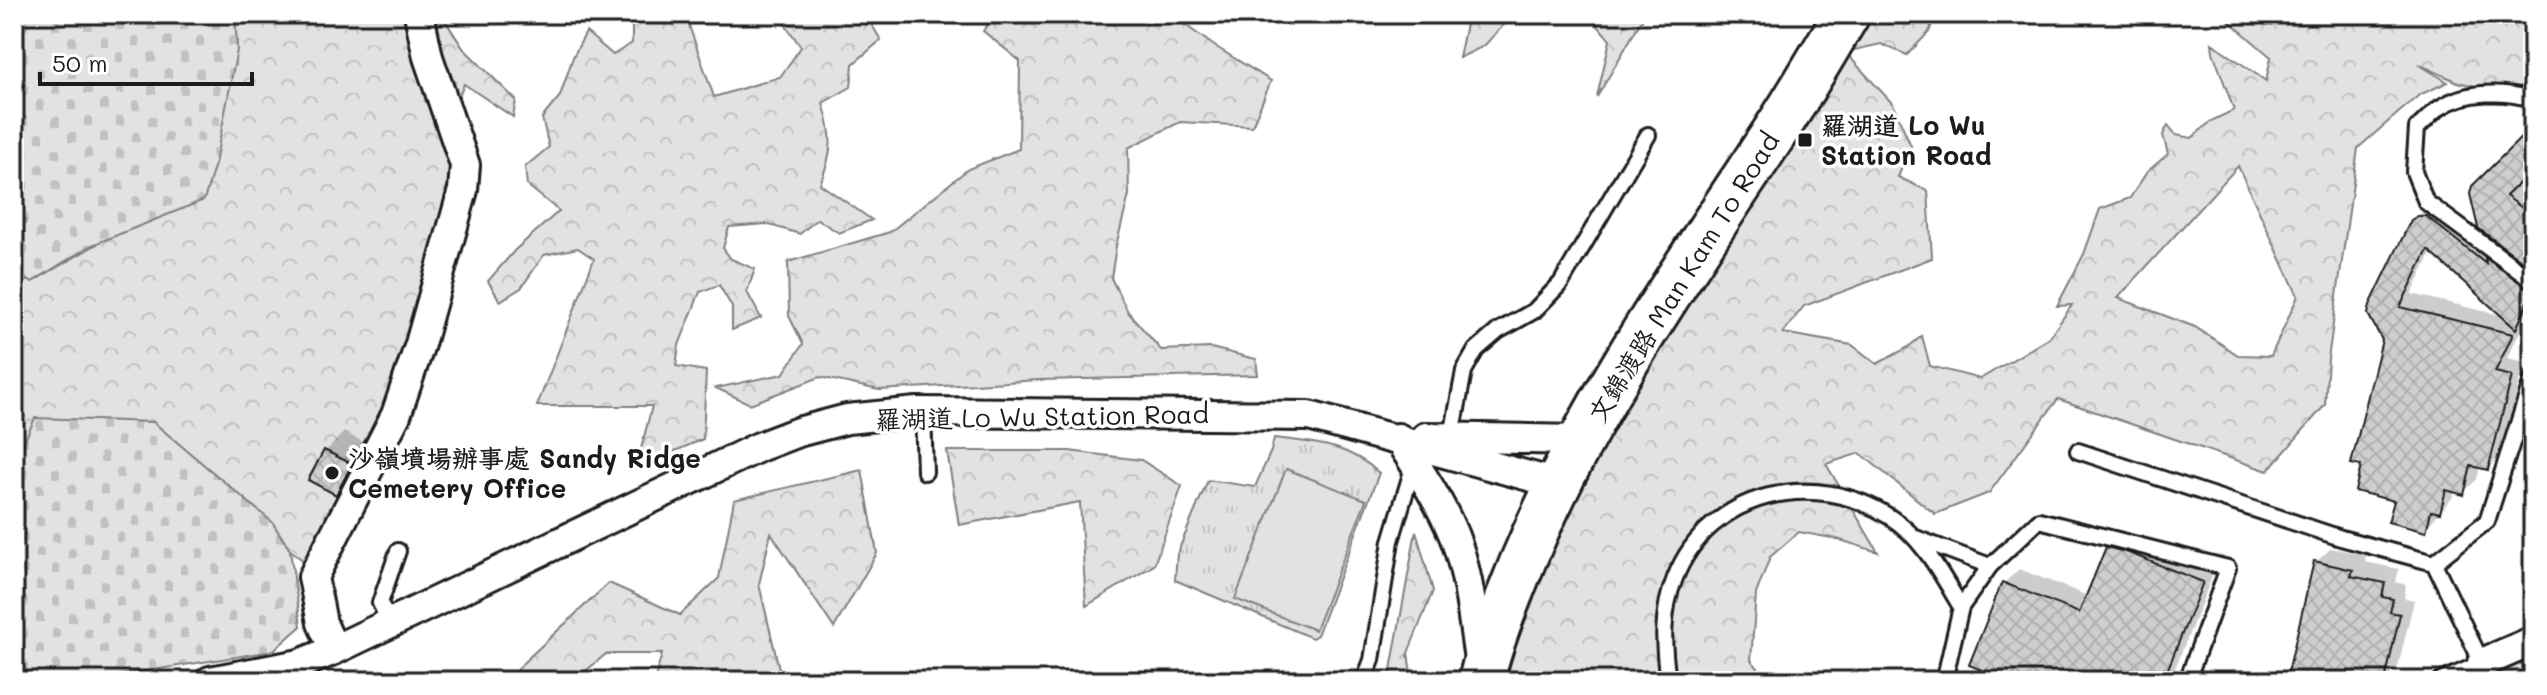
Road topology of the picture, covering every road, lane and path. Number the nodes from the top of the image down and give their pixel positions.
1 (419, 14) edge
2 (1847, 14) edge
3 (2533, 99) edge
4 (1648, 135) dead end
5 (2533, 281) edge
6 (2533, 377) edge
7 (923, 412) junction
8 (1452, 436) junction
9 (1398, 438) junction
10 (1580, 440) junction
11 (2078, 451) dead end
12 (1414, 463) junction
13 (925, 472) dead end
14 (1558, 484) junction
15 (1916, 537) junction
16 (398, 551) dead end
17 (2434, 563) junction
18 (1990, 566) junction
19 (1961, 607) junction
20 (390, 623) junction
21 (2533, 641) edge
22 (334, 650) junction
23 (2482, 663) junction
24 (1481, 680) edge
25 (210, 681) edge
26 (1364, 681) edge
27 (1668, 681) edge
28 (1944, 681) edge
29 (2187, 681) edge
30 (2441, 681) edge

1 - 22 street
2 - 10 main road, 文錦渡路 Man Kam To Road
3 - 5 lane
4 - 8 lane
6 - 17 lane
7 - 9 street, 羅湖道 Lo Wu Station Road
7 - 13 lane
7 - 20 street, 羅湖道 Lo Wu Station Road
8 - 9 street, 羅湖道 Lo Wu Station Road
8 - 10 street, 羅湖道 Lo Wu Station Road
9 - 12 street
9 - 14 street, 羅湖道 Lo Wu Station Road
10 - 14 main road, 文錦渡路 Man Kam To Road
11 - 17 lane
12 - 24 street
12 - 26 lane
14 - 24 main road, 文錦渡路 Man Kam To Road
15 - 18 lane
15 - 19 lane
15 - 27 lane
16 - 20 lane
17 - 23 lane
18 - 19 lane
18 - 29 lane
19 - 28 lane
20 - 22 street, 羅湖道 Lo Wu Station Road
21 - 23 street
22 - 25 street, 羅湖道 Lo Wu Station Road
23 - 30 lane

